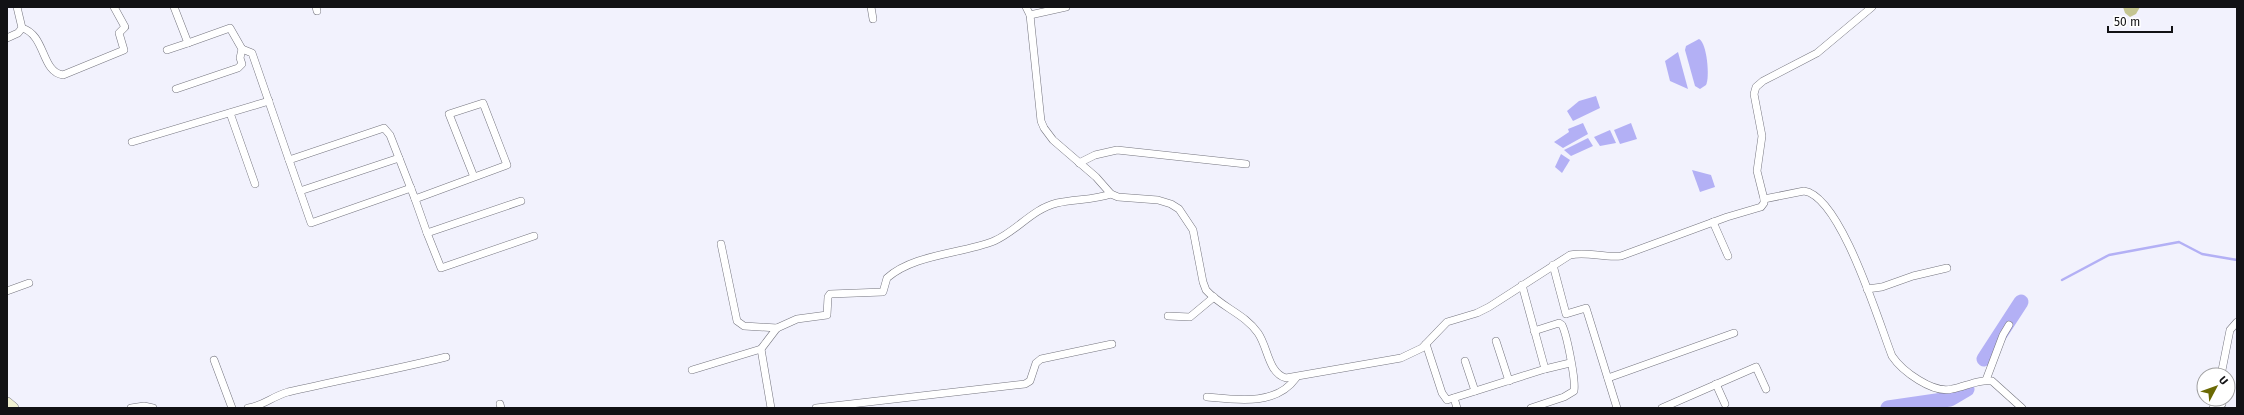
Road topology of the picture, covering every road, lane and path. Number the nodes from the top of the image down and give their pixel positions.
1 (17, 7) edge
2 (114, 7) edge
3 (174, 7) edge
4 (871, 7) edge
5 (1026, 7) edge
6 (1066, 7) edge
7 (1872, 7) edge
8 (1030, 15) junction
9 (873, 19) dead end
10 (22, 28) junction
11 (7, 38) edge
12 (188, 43) junction
13 (242, 49) junction
14 (167, 50) dead end
15 (255, 62) junction
16 (238, 68) junction
17 (176, 89) dead end
18 (269, 101) junction
19 (230, 113) junction
20 (132, 142) dead end
21 (399, 158) junction
22 (289, 160) junction
23 (1080, 163) junction
24 (1246, 164) dead end
25 (474, 177) junction
26 (255, 184) dead end
27 (411, 188) junction
28 (300, 191) junction
29 (1111, 194) junction
30 (1764, 198) junction
31 (415, 199) junction
32 (521, 201) dead end
33 (1713, 222) junction
34 (428, 233) junction
35 (534, 236) dead end
36 (721, 244) dead end
37 (1728, 256) dead end
38 (1553, 265) junction
39 (1947, 268) dead end
40 (29, 283) dead end
41 (1522, 285) junction
42 (1867, 288) junction
43 (7, 291) edge
44 (1214, 297) junction
45 (1168, 316) dead end
46 (2237, 322) edge
47 (2009, 325) dead end
48 (777, 328) junction
49 (1534, 331) junction
50 (1734, 333) dead end
51 (1496, 341) dead end
52 (1112, 344) dead end
53 (1426, 344) junction
54 (762, 349) junction
55 (446, 357) dead end
56 (214, 360) dead end
57 (1465, 361) dead end
58 (1570, 363) junction
59 (2223, 367) edge
60 (1545, 369) junction
61 (692, 370) dead end
62 (1296, 378) junction
63 (1608, 378) junction
64 (1509, 380) junction
65 (1986, 380) junction
66 (1716, 384) junction
67 (1766, 389) dead end
68 (1475, 391) junction
69 (1207, 397) dead end
70 (1454, 398) junction
71 (7, 403) edge
72 (1725, 404) dead end
73 (1677, 405) edge
74 (13, 408) edge
75 (131, 408) edge
76 (153, 408) edge
77 (232, 408) edge
78 (248, 408) edge
79 (771, 408) edge
80 (816, 408) edge
81 (1457, 408) edge
82 (1531, 408) edge
83 (1617, 408) edge
84 (1662, 408) edge
85 (2022, 408) edge

1 - 10 street
2 - 10 street
3 - 12 street
4 - 9 street
5 - 8 street
6 - 8 street
7 - 30 street
8 - 23 street
10 - 11 street
12 - 13 street
12 - 14 street
13 - 15 street
13 - 16 street
15 - 16 street
15 - 18 street
16 - 17 street
18 - 19 street
18 - 22 street
19 - 20 street
19 - 26 street
21 - 22 street
21 - 27 street
21 - 28 street
22 - 28 street
23 - 24 street
23 - 29 street
25 - 25 street
25 - 31 street
27 - 28 street
27 - 31 street
29 - 44 street
29 - 48 street
30 - 33 street
30 - 42 street
31 - 34 street
32 - 34 street
33 - 37 street
33 - 38 street
34 - 35 street
36 - 48 street
38 - 41 street
38 - 63 street
39 - 42 street
40 - 43 street
41 - 49 street
41 - 53 street
42 - 65 street
44 - 45 street
44 - 62 street
46 - 59 street
47 - 65 street
48 - 54 street
49 - 58 street
49 - 60 street
50 - 63 street
51 - 64 street
52 - 80 street
53 - 62 street
53 - 70 street
54 - 61 street
54 - 79 street
55 - 78 street
56 - 77 street
57 - 68 street
58 - 60 street
58 - 82 street
60 - 64 street
62 - 69 street
63 - 83 street
64 - 68 street
65 - 85 street
66 - 67 street
66 - 72 street
66 - 73 street
68 - 70 street
70 - 81 street
71 - 74 main road
73 - 84 street
75 - 76 street

